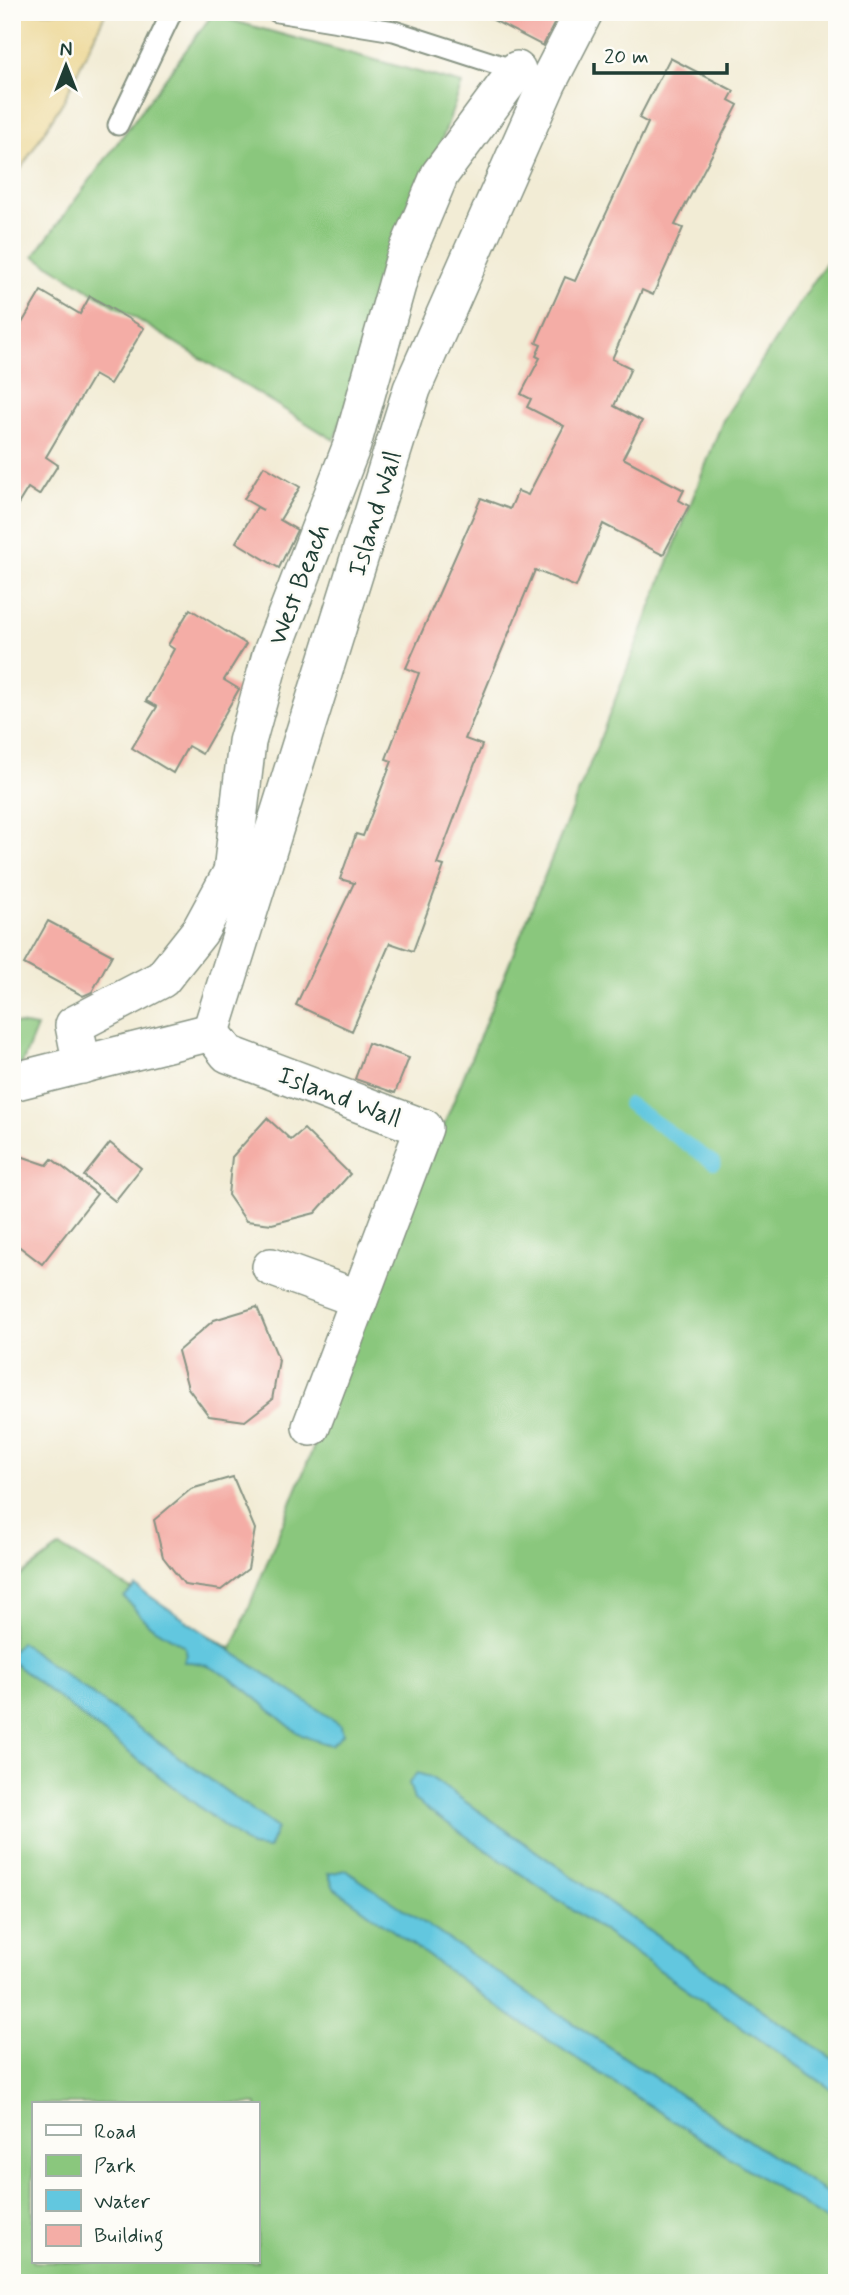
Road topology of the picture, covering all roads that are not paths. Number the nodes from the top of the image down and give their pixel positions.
1 (172, 12) edge
2 (277, 12) edge
3 (584, 12) edge
4 (533, 76) junction
5 (118, 125) dead end
6 (211, 1032) junction
7 (82, 1065) junction
8 (12, 1082) edge
9 (271, 1267) dead end
10 (359, 1299) junction
11 (311, 1427) dead end

1 - 5 lane
2 - 4 lane
3 - 4 street, Island Wall
4 - 6 street, Island Wall
4 - 7 street, West Beach
6 - 7 street
6 - 10 street, Island Wall
7 - 8 street
9 - 10 street
10 - 11 street, Island Wall

